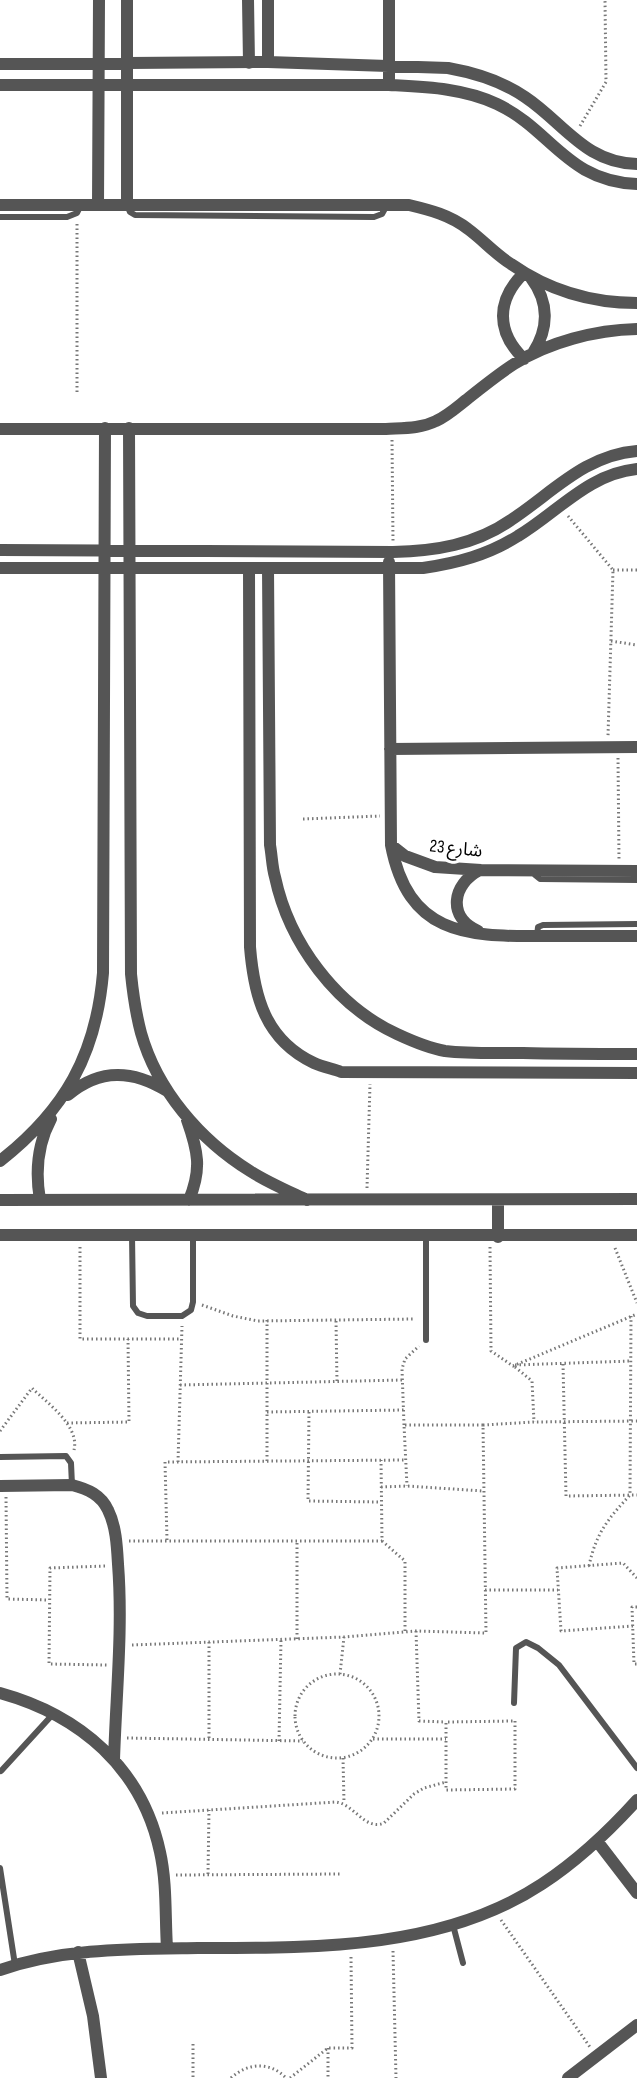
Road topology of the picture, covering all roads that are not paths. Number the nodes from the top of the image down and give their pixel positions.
1 (99, 0) edge
2 (127, 0) edge
3 (248, 0) edge
4 (268, 0) edge
5 (389, 0) edge
6 (268, 62) junction
7 (99, 63) junction
8 (127, 63) junction
9 (249, 63) junction
10 (0, 64) edge
11 (389, 65) junction
12 (0, 85) edge
13 (99, 85) junction
14 (127, 85) junction
15 (389, 85) junction
16 (637, 164) edge
17 (637, 184) edge
18 (0, 205) edge
19 (98, 205) junction
20 (127, 205) junction
21 (79, 209) junction
22 (0, 218) edge
23 (527, 274) junction
24 (637, 303) edge
25 (637, 329) edge
26 (528, 357) junction
27 (105, 428) junction
28 (129, 428) junction
29 (0, 429) edge
30 (637, 452) edge
31 (637, 469) edge
32 (0, 550) edge
33 (105, 551) junction
34 (130, 551) junction
35 (391, 552) junction
36 (0, 568) edge
37 (105, 568) junction
38 (130, 568) junction
39 (249, 568) junction
40 (268, 568) junction
41 (389, 568) junction
42 (637, 747) edge
43 (390, 749) junction
44 (391, 845) junction
45 (481, 870) junction
46 (534, 870) junction
47 (637, 871) edge
48 (637, 880) edge
49 (637, 924) edge
50 (537, 936) junction
51 (637, 936) edge
52 (496, 937) junction
53 (619, 1054) junction
54 (637, 1054) edge
55 (620, 1073) junction
56 (637, 1073) edge
57 (168, 1092) junction
58 (61, 1101) junction
59 (186, 1115) junction
60 (0, 1161) edge
61 (637, 1199) edge
62 (0, 1200) edge
63 (40, 1200) junction
64 (189, 1200) junction
65 (307, 1200) junction
66 (498, 1200) junction
67 (0, 1235) edge
68 (132, 1235) junction
69 (637, 1235) edge
70 (193, 1236) junction
71 (426, 1236) junction
72 (494, 1237) junction
73 (426, 1340) road end
74 (0, 1457) edge
75 (72, 1485) junction
76 (3, 1486) edge
77 (0, 1693) edge
78 (514, 1704) dead end
79 (55, 1713) junction
80 (114, 1760) junction
81 (637, 1768) edge
82 (1, 1771) edge
83 (637, 1800) edge
84 (597, 1841) junction
85 (0, 1868) edge
86 (637, 1893) edge
87 (453, 1925) junction
88 (167, 1948) junction
89 (78, 1952) junction
90 (463, 1963) dead end
91 (15, 1965) junction
92 (0, 1970) edge
93 (637, 2025) edge
94 (582, 2074) edge
95 (101, 2078) edge
96 (568, 2078) edge

1 - 7 street
2 - 8 street
3 - 9 street
4 - 6 street
5 - 11 street
6 - 9 street
6 - 11 street
7 - 8 street
7 - 10 street
7 - 13 street
8 - 9 street
8 - 14 street
11 - 15 street
11 - 16 street
12 - 13 street
13 - 14 street
13 - 19 street
14 - 15 street
14 - 20 street
15 - 17 street
18 - 21 street
19 - 20 street
19 - 21 street
20 - 23 street
21 - 22 lane
23 - 24 street
23 - 26 street
23 - 26 street
25 - 26 street
26 - 28 street
27 - 28 street
27 - 29 street
27 - 33 street
28 - 34 street
30 - 35 street
31 - 41 street
32 - 33 street
33 - 34 street
33 - 37 street
34 - 35 street
34 - 38 street
35 - 41 street
36 - 37 street
37 - 38 street
37 - 58 street
38 - 39 street
38 - 57 street
39 - 40 street
39 - 55 street
40 - 41 street
40 - 53 street
41 - 43 street
42 - 43 street
43 - 44 street
44 - 45 street, شارع 23
44 - 52 street
45 - 46 street, شارع 23
45 - 52 street
46 - 47 street, شارع 23
46 - 48 lane
49 - 50 lane
50 - 51 street
50 - 52 street
53 - 54 street
53 - 55 street
55 - 56 street
57 - 58 street
57 - 59 street
58 - 60 street
58 - 63 street
59 - 64 street
59 - 65 street
61 - 66 street
62 - 63 street
63 - 64 street
64 - 65 street
65 - 66 street
66 - 72 street
67 - 68 street
68 - 70 street
68 - 70 lane
69 - 72 street
70 - 71 street
71 - 72 street
71 - 73 lane
74 - 75 lane
75 - 76 street
75 - 80 street
77 - 79 street
78 - 81 lane
79 - 80 street
79 - 82 lane
80 - 88 street
83 - 84 street
84 - 86 street
84 - 87 street
85 - 91 lane
87 - 88 street
87 - 90 lane
88 - 89 street
89 - 91 street
89 - 95 street
91 - 92 street
93 - 94 street
94 - 96 street

